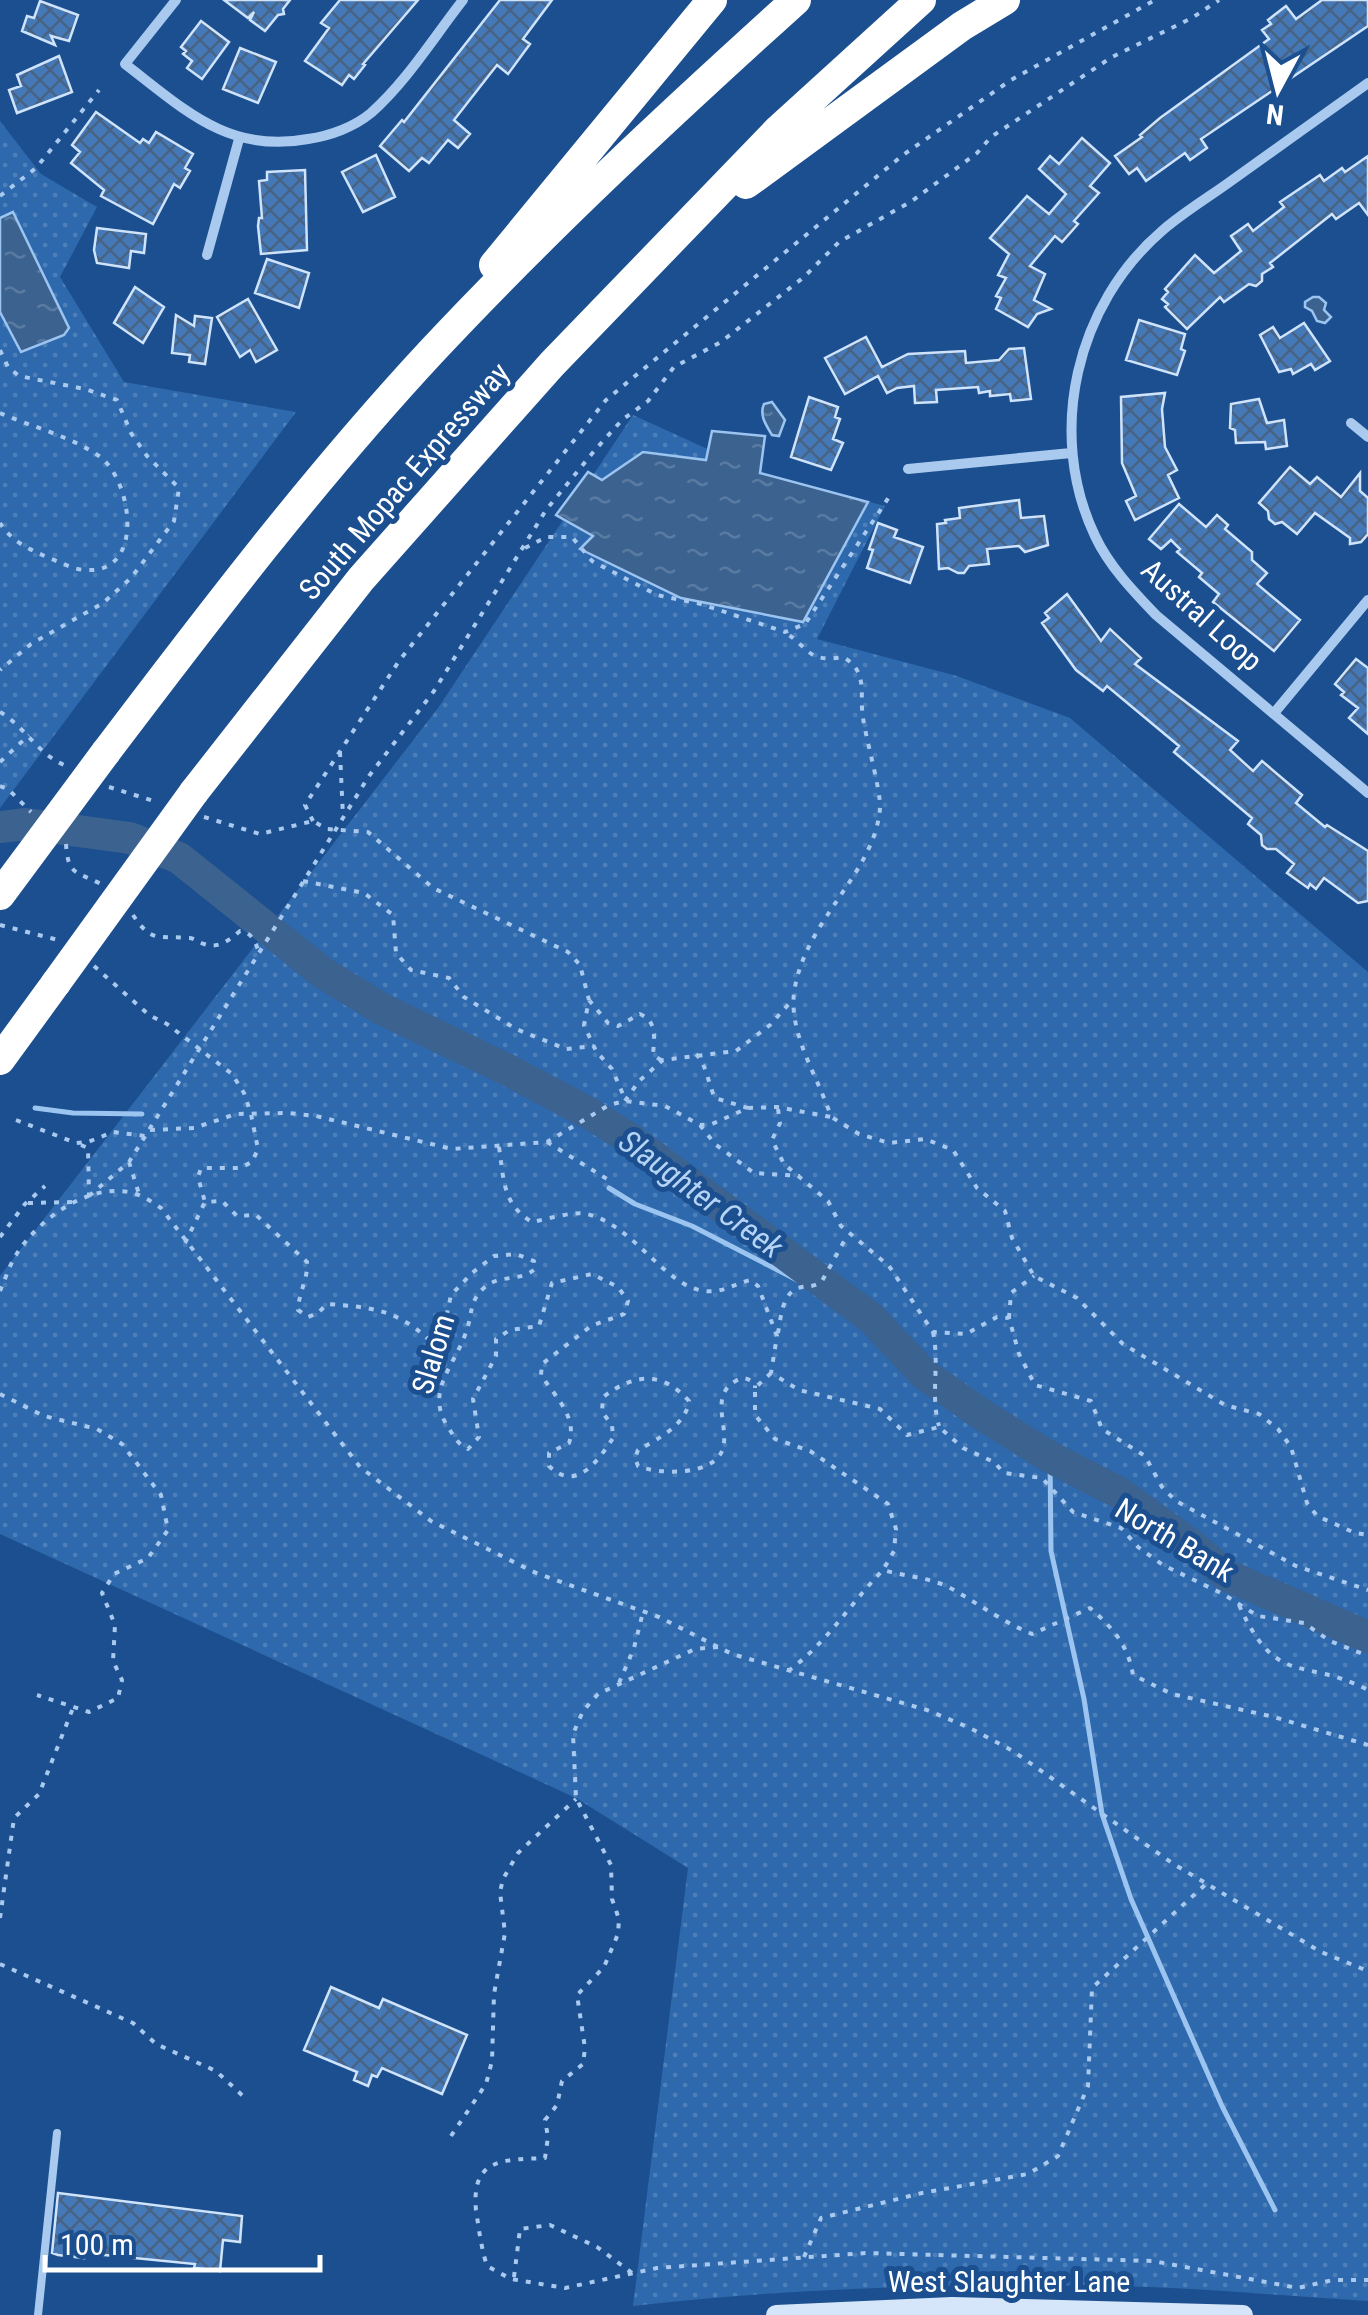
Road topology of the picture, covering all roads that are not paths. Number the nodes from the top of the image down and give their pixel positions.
1 (176, 0) edge
2 (463, 0) edge
3 (712, 0) edge
4 (796, 0) edge
5 (921, 0) edge
6 (1005, 0) edge
7 (1368, 83) edge
8 (239, 139) junction
9 (672, 240) junction
10 (207, 254) dead end
11 (430, 353) junction
12 (1351, 423) dead end
13 (1368, 437) edge
14 (1071, 453) junction
15 (908, 469) dead end
16 (1368, 600) edge
17 (1275, 712) junction
18 (1368, 793) edge
19 (0, 895) edge
20 (0, 1060) edge
21 (57, 2134) dead end
22 (38, 2315) edge
23 (776, 2315) edge
24 (1243, 2315) edge

1 - 8 street
2 - 8 street
3 - 11 highway
4 - 11 highway, South Mopac Expressway
5 - 9 highway, South Mopac Expressway
6 - 9 highway
7 - 14 street, Austral Loop
8 - 10 street
9 - 20 highway, South Mopac Expressway, bridge
11 - 19 highway, South Mopac Expressway, bridge
12 - 13 street
14 - 15 street
14 - 17 street, Austral Loop
16 - 17 street
17 - 18 street, Austral Loop
21 - 22 lane
23 - 24 main road, West Slaughter Lane

